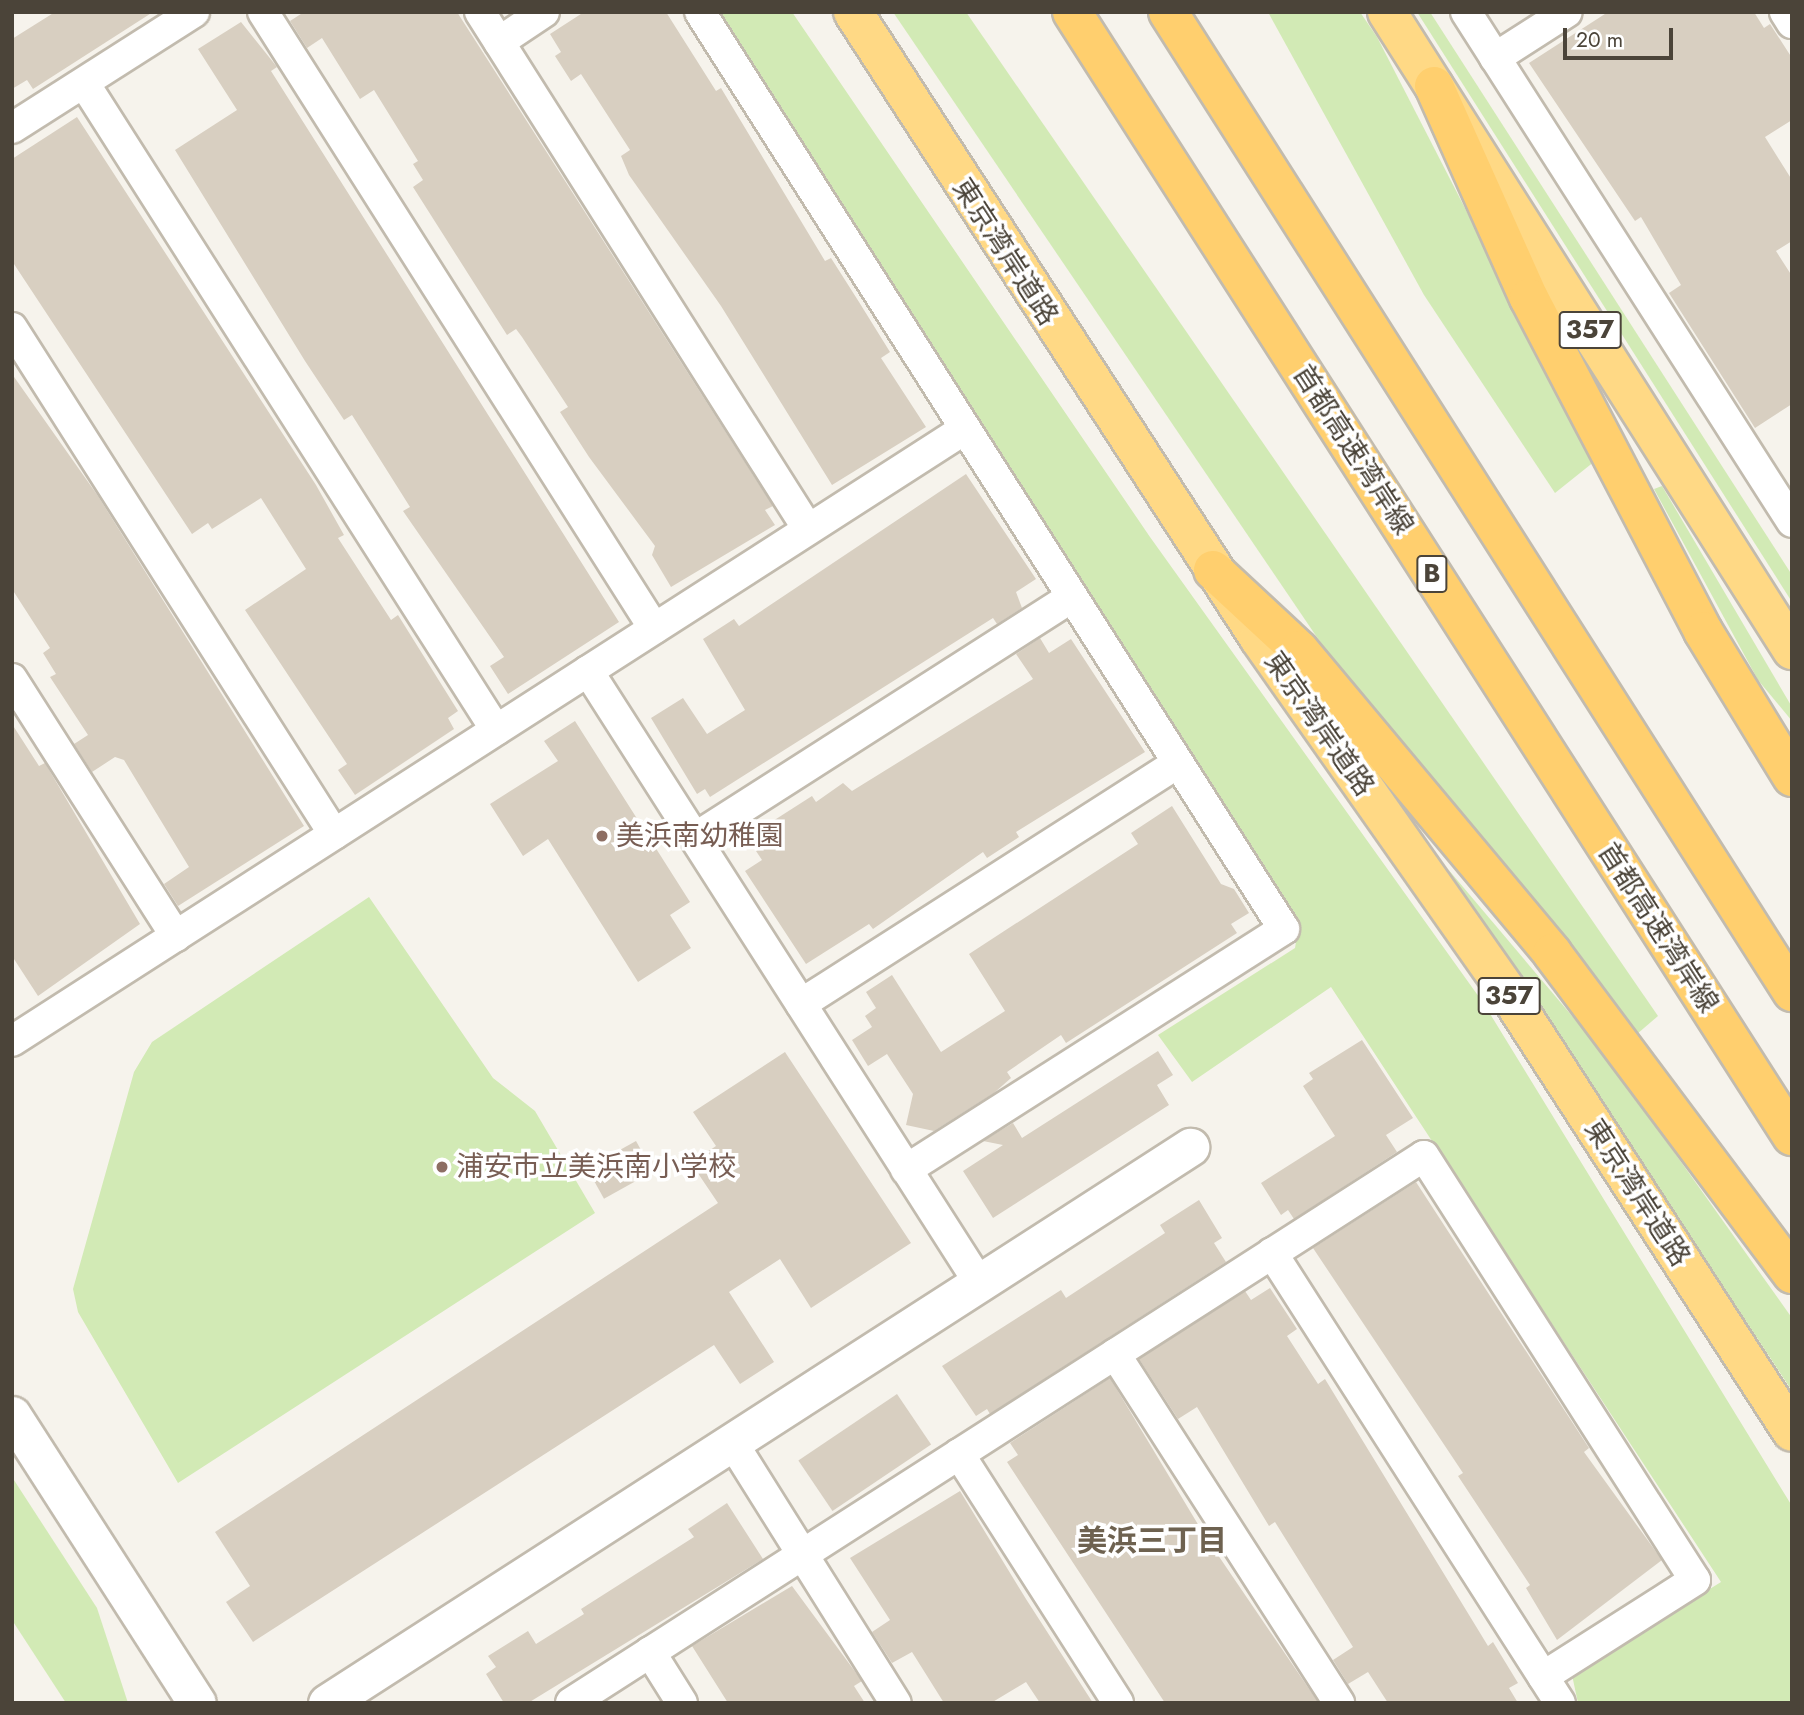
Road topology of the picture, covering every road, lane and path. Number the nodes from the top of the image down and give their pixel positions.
1 (194, 12) edge
2 (263, 12) edge
3 (480, 12) edge
4 (544, 12) edge
5 (700, 12) edge
6 (1072, 12) edge
7 (1168, 12) edge
8 (1387, 12) edge
9 (1466, 12) edge
10 (1567, 12) edge
11 (1785, 12) edge
12 (858, 21) edge
13 (1792, 23) edge
14 (499, 41) junction
15 (1495, 58) junction
16 (84, 83) junction
17 (1434, 86) junction
18 (12, 128) edge
19 (12, 328) edge
20 (965, 429) junction
21 (1792, 522) edge
22 (808, 529) junction
23 (1213, 569) junction
24 (1072, 597) junction
25 (654, 628) junction
26 (1792, 650) edge
27 (588, 671) junction
28 (12, 679) edge
29 (496, 730) junction
30 (1178, 763) junction
31 (1792, 777) edge
32 (334, 834) junction
33 (695, 838) junction
34 (176, 936) junction
35 (1792, 992) edge
36 (800, 1004) junction
37 (13, 1039) edge
38 (1792, 1136) edge
39 (1190, 1147) dead end
40 (906, 1170) junction
41 (1272, 1254) junction
42 (1792, 1274) edge
43 (980, 1284) junction
44 (1115, 1354) junction
45 (12, 1415) edge
46 (1792, 1432) edge
47 (732, 1442) junction
48 (958, 1454) junction
49 (800, 1555) junction
50 (650, 1652) junction
51 (1543, 1677) junction
52 (197, 1703) edge
53 (327, 1703) edge
54 (571, 1703) edge
55 (682, 1703) edge
56 (896, 1703) edge
57 (1118, 1703) edge
58 (1339, 1703) edge
59 (1560, 1703) edge

1 - 16 street
2 - 25 street
3 - 14 street
4 - 14 street
5 - 20 street
6 - 38 highway, 首都高速湾岸線 / B
7 - 35 highway
8 - 17 highway, 357
9 - 15 street
10 - 15 street
11 - 13 street
12 - 23 highway, 東京湾岸道路 / 357
14 - 22 street
15 - 21 street
16 - 18 street
16 - 29 street
17 - 26 highway, 357
17 - 31 highway
19 - 32 street
20 - 22 street
20 - 24 street
22 - 25 street
23 - 42 highway
23 - 46 highway, 東京湾岸道路 / 357
24 - 30 street
24 - 33 street
25 - 27 street
27 - 29 street
27 - 33 street
28 - 34 street
29 - 32 street
30 - 36 street
30 - 40 street
32 - 34 street
33 - 36 street
34 - 37 street
36 - 40 street
39 - 43 street
40 - 43 street
41 - 44 street
41 - 51 street
41 - 51 street
43 - 47 street
44 - 48 street
44 - 58 street
45 - 52 street
47 - 49 street
47 - 53 street
48 - 49 street
48 - 57 street
49 - 50 street
49 - 56 street
50 - 54 street
50 - 55 street
51 - 59 street

